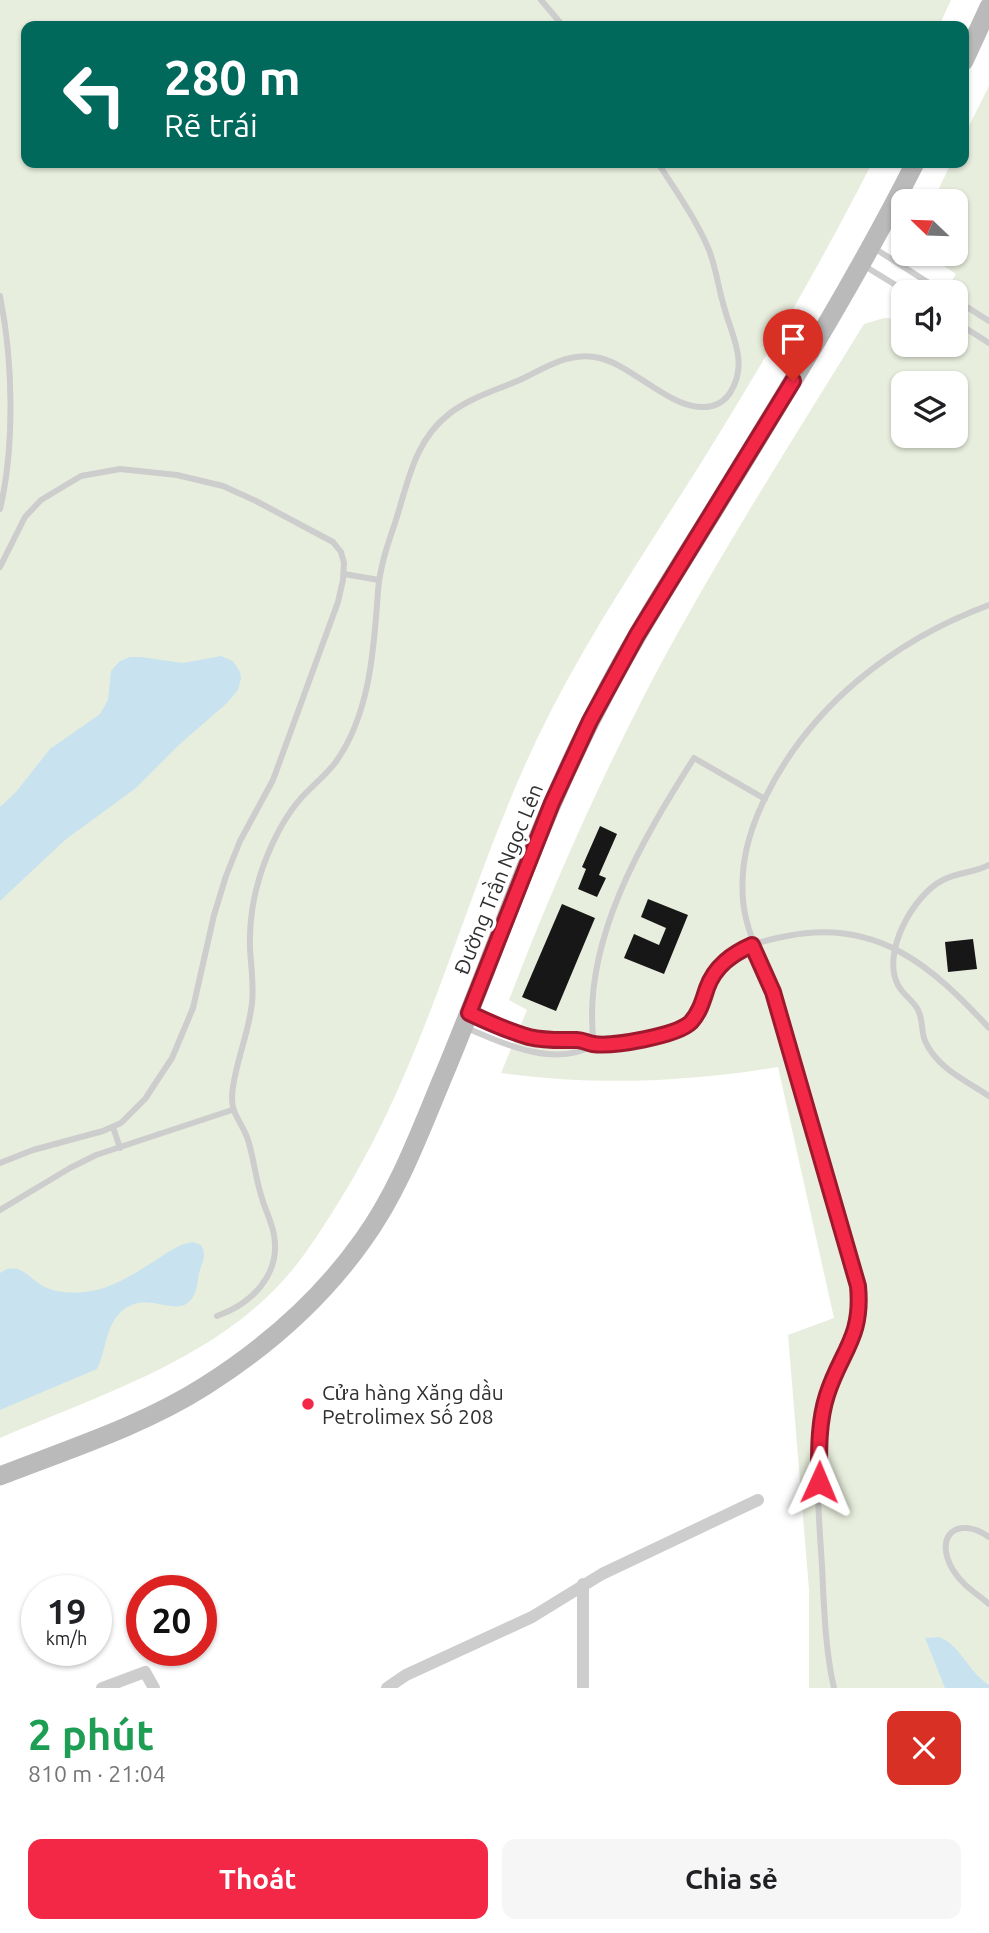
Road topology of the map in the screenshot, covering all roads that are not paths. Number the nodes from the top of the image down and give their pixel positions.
1 (541, 0) edge
2 (989, 7) edge
3 (559, 21) edge
4 (969, 50) edge
5 (661, 168) edge
6 (912, 168) edge
7 (866, 255) junction
8 (894, 280) edge
9 (918, 280) edge
10 (0, 296) edge
11 (968, 308) edge
12 (989, 321) edge
13 (968, 330) edge
14 (989, 343) edge
15 (0, 509) edge
16 (0, 566) edge
17 (344, 574) junction
18 (379, 580) junction
19 (989, 605) edge
20 (765, 799) junction
21 (989, 866) edge
22 (752, 945) junction
23 (895, 948) junction
24 (466, 1020) junction
25 (989, 1028) edge
26 (594, 1045) junction
27 (989, 1096) edge
28 (232, 1110) junction
29 (113, 1127) junction
30 (120, 1148) junction
31 (0, 1163) edge
32 (0, 1210) edge
33 (217, 1316) dead end
34 (0, 1476) edge
35 (758, 1500) dead end
36 (989, 1538) edge
37 (583, 1584) junction
38 (989, 1604) edge
39 (103, 1688) edge
40 (154, 1688) edge
41 (387, 1688) edge
42 (583, 1688) edge
43 (834, 1688) edge

1 - 3 lane
2 - 4 street
5 - 18 lane
6 - 7 street, Đường Trần Ngọc Lên
7 - 8 lane
7 - 9 lane
7 - 24 street, Đường Trần Ngọc Lên
10 - 15 lane
11 - 12 lane
13 - 14 lane
16 - 17 lane
17 - 18 lane
17 - 29 lane
18 - 28 lane
19 - 20 lane
20 - 22 lane
20 - 26 lane
21 - 23 lane
22 - 23 lane
22 - 26 lane
22 - 43 lane
23 - 25 lane
23 - 27 lane
24 - 26 lane
24 - 26 lane
24 - 34 street, Đường Trần Ngọc Lên
28 - 30 lane
28 - 33 lane
29 - 30 lane
29 - 31 lane
30 - 32 lane
35 - 37 street
36 - 38 lane
37 - 41 street
37 - 42 street
39 - 40 street

